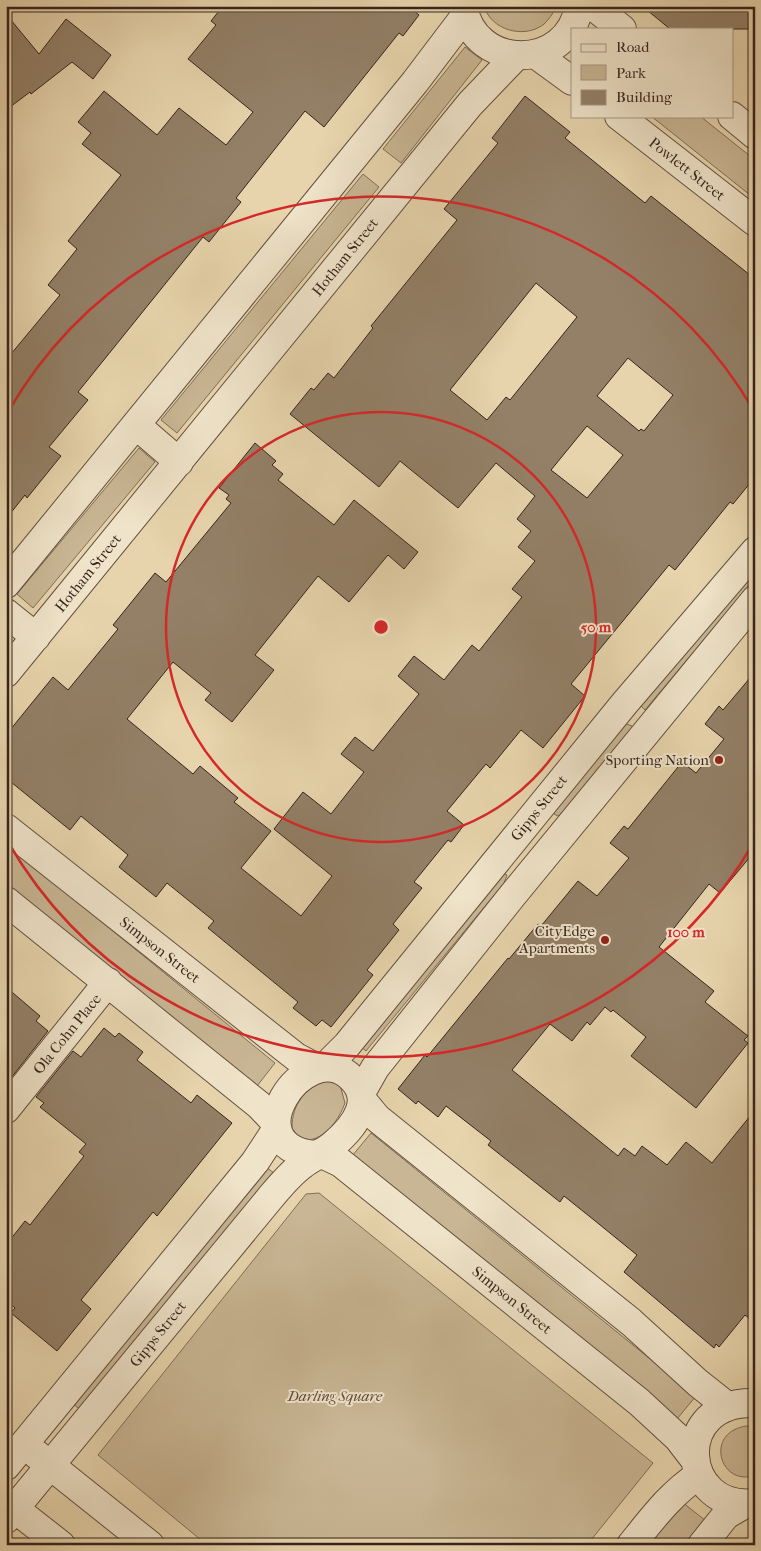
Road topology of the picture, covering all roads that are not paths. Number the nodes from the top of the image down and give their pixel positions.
1 (579, 6) edge
2 (593, 6) edge
3 (464, 11) edge
4 (621, 28) edge
5 (526, 55) junction
6 (571, 80) edge
7 (622, 118) edge
8 (734, 118) edge
9 (755, 135) edge
10 (755, 222) edge
11 (136, 425) junction
12 (179, 462) junction
13 (755, 551) edge
14 (6, 584) edge
15 (755, 600) edge
16 (6, 613) edge
17 (36, 637) junction
18 (6, 673) edge
19 (624, 704) junction
20 (651, 726) junction
21 (537, 811) junction
22 (6, 828) edge
23 (564, 833) junction
24 (6, 901) edge
25 (108, 982) junction
26 (322, 1067) junction
27 (362, 1096) junction
28 (6, 1109) edge
29 (276, 1126) junction
30 (317, 1154) junction
31 (744, 1400) edge
32 (49, 1414) junction
33 (75, 1435) junction
34 (24, 1444) junction
35 (50, 1465) junction
36 (6, 1466) edge
37 (697, 1467) junction
38 (750, 1503) edge
39 (9, 1510) edge
40 (61, 1545) edge
41 (150, 1545) edge
42 (631, 1545) edge
43 (702, 1545) edge

1 - 5 street, Hotham Street
2 - 4 street
3 - 5 street
3 - 11 street
5 - 6 street
5 - 12 street, Hotham Street
7 - 10 street, Powlett Street
8 - 9 street
11 - 12 street
11 - 14 street
12 - 17 street, Hotham Street
13 - 19 street, Gipps Street
15 - 20 street
16 - 17 street
17 - 18 street, Hotham Street
19 - 20 street
19 - 21 street, Gipps Street
20 - 23 street
21 - 23 street
21 - 26 street, Gipps Street
22 - 26 street, Simpson Street
23 - 27 street
24 - 25 street
25 - 28 street, Ola Cohn Place
25 - 29 street
26 - 27 street
26 - 29 street
27 - 30 street
27 - 31 street
29 - 30 street
29 - 32 street
30 - 33 street, Gipps Street
30 - 37 street, Simpson Street
31 - 37 street
32 - 33 street
32 - 34 street
33 - 35 street, Gipps Street
34 - 35 street
34 - 36 street
35 - 39 street, Gipps Street
35 - 41 street
37 - 38 street, Simpson Street
37 - 42 street
38 - 43 street
39 - 40 street

